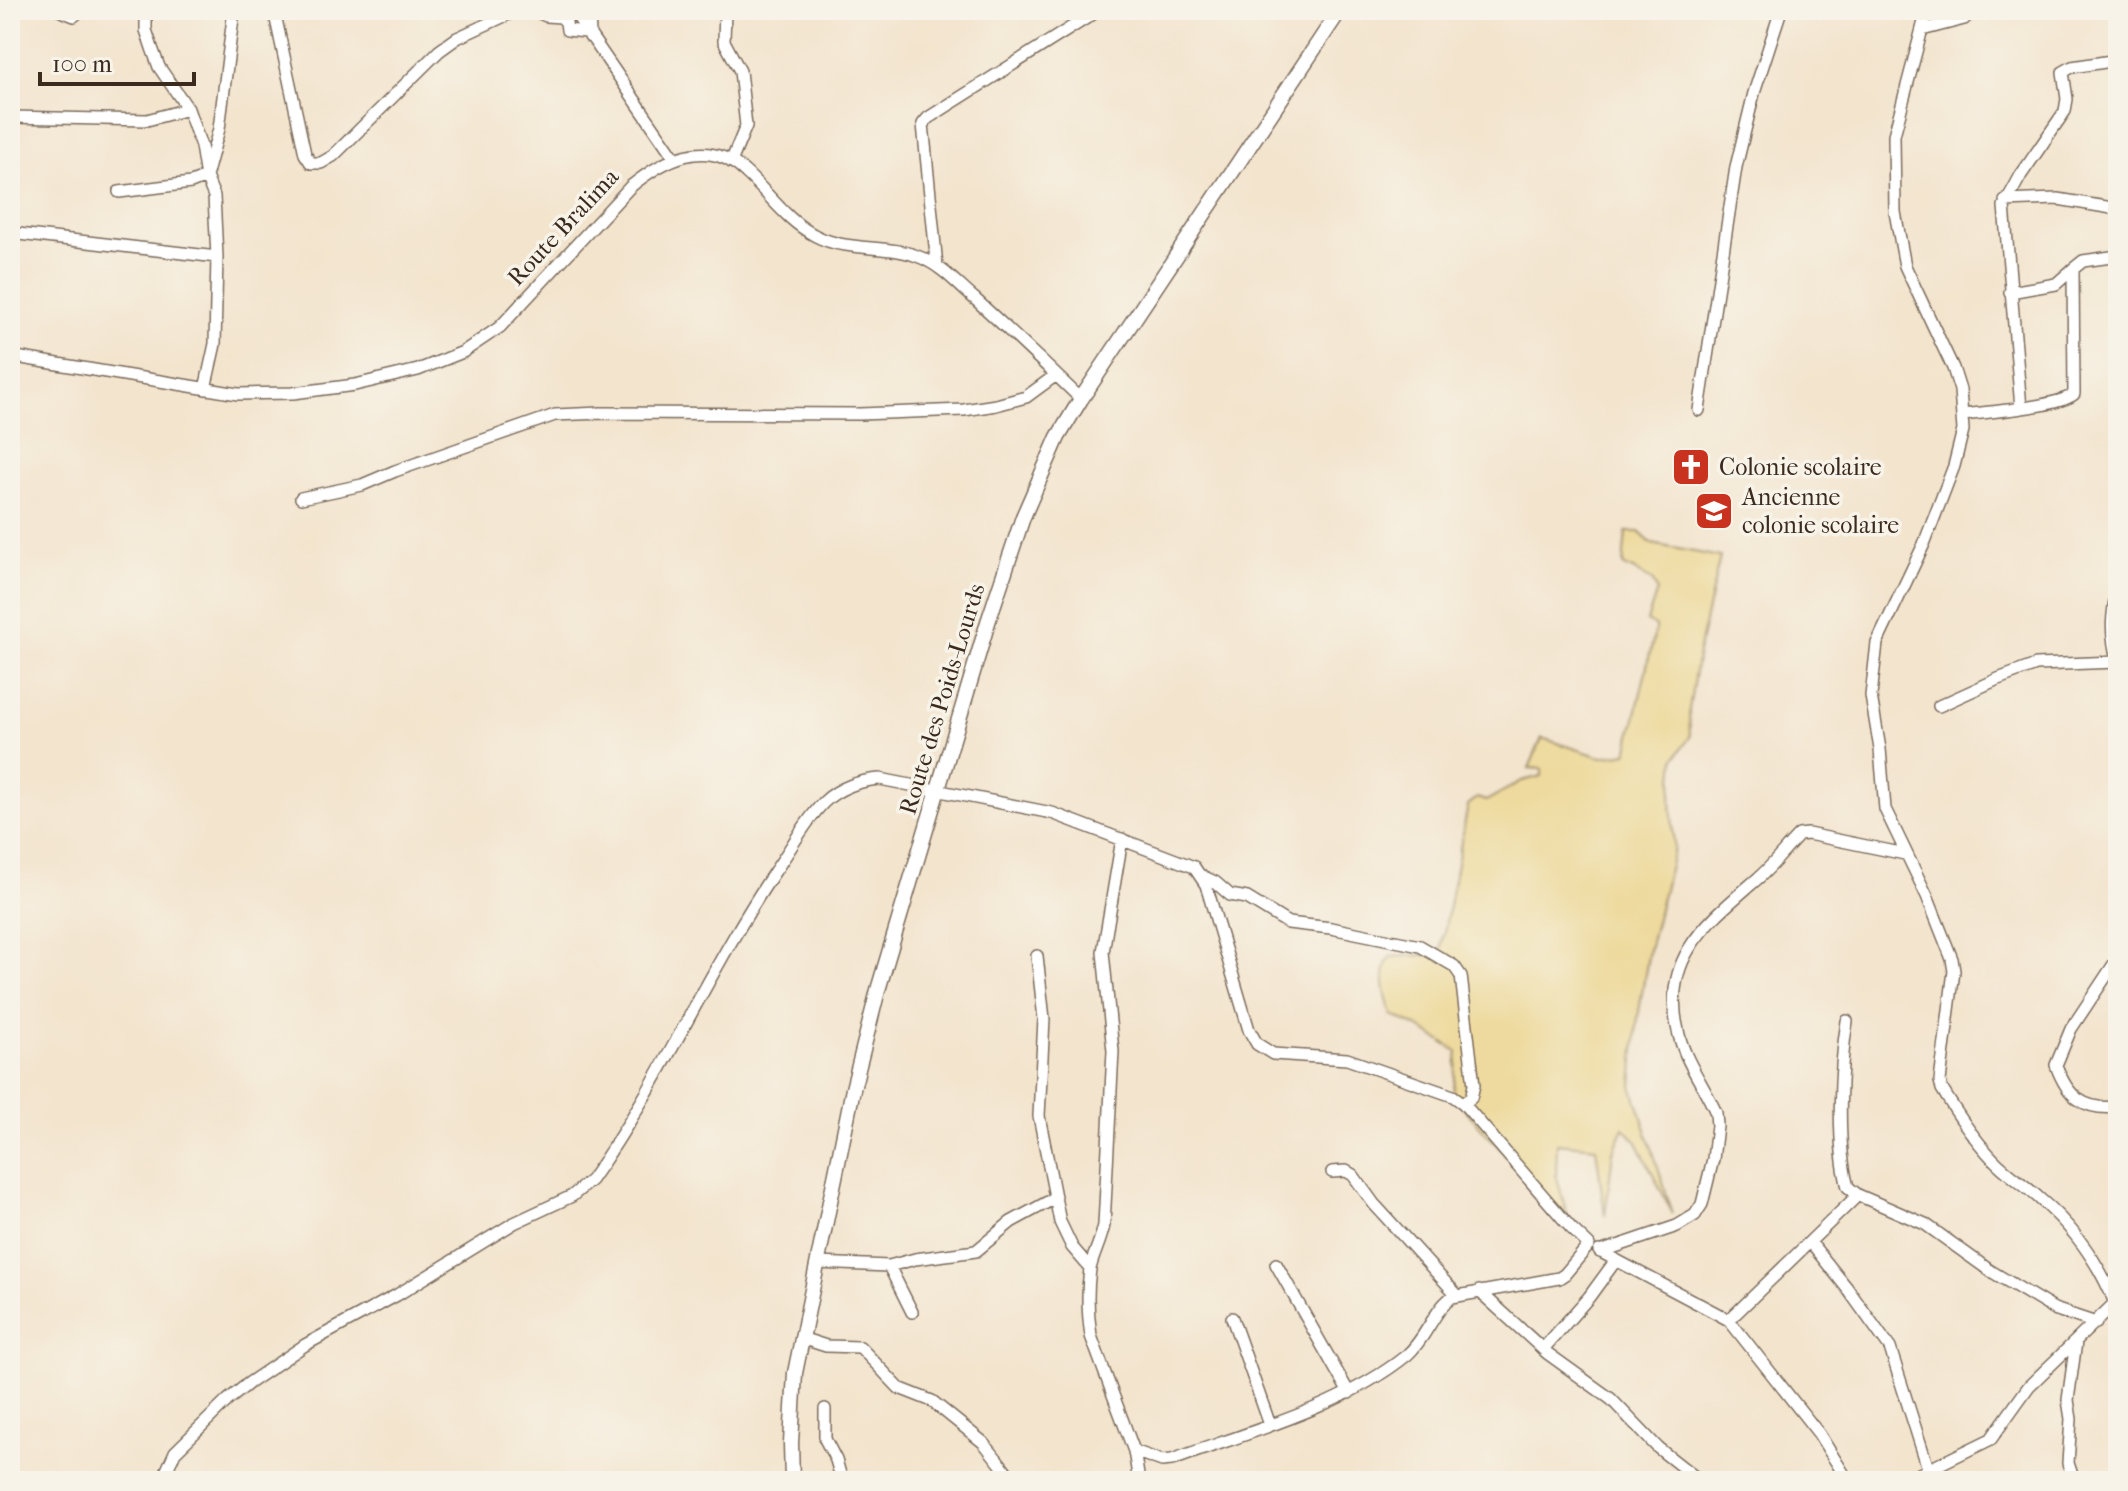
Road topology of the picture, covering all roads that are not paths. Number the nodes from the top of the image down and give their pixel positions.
1 (59, 10) edge
2 (81, 10) edge
3 (146, 10) edge
4 (234, 10) edge
5 (274, 10) edge
6 (573, 10) edge
7 (589, 10) edge
8 (725, 10) edge
9 (1099, 10) edge
10 (1340, 10) edge
11 (1781, 10) edge
12 (1927, 10) edge
13 (1973, 10) edge
14 (1922, 30) junction
15 (588, 35) junction
16 (2118, 60) edge
17 (188, 109) junction
18 (10, 117) edge
19 (674, 157) junction
20 (731, 162) junction
21 (206, 177) junction
22 (119, 192) dead end
23 (2005, 201) junction
24 (2118, 209) edge
25 (10, 233) edge
26 (2118, 256) edge
27 (217, 257) junction
28 (937, 266) junction
29 (2073, 269) junction
30 (2010, 292) junction
31 (10, 356) edge
32 (1056, 375) junction
33 (205, 389) junction
34 (1081, 399) junction
35 (2021, 408) junction
36 (1699, 410) dead end
37 (1963, 415) junction
38 (301, 498) dead end
39 (2118, 586) edge
40 (2118, 663) edge
41 (1939, 706) dead end
42 (937, 792) junction
43 (1122, 839) junction
44 (1905, 854) junction
45 (1202, 876) junction
46 (1037, 956) dead end
47 (2118, 958) edge
48 (1847, 1021) dead end
49 (1463, 1103) junction
50 (2118, 1107) edge
51 (1332, 1172) dead end
52 (1858, 1195) junction
53 (1055, 1198) junction
54 (1810, 1242) junction
55 (1589, 1245) junction
56 (1600, 1252) junction
57 (1616, 1260) junction
58 (817, 1263) junction
59 (1276, 1264) dead end
60 (889, 1266) junction
61 (1090, 1268) junction
62 (2112, 1278) edge
63 (1479, 1291) junction
64 (1457, 1295) junction
65 (2117, 1301) edge
66 (912, 1312) dead end
67 (1232, 1318) dead end
68 (1729, 1320) junction
69 (2096, 1323) junction
70 (801, 1338) junction
71 (2076, 1342) junction
72 (1543, 1349) junction
73 (1349, 1393) junction
74 (825, 1409) dead end
75 (1270, 1425) junction
76 (1134, 1451) junction
77 (1928, 1468) junction
78 (2118, 1477) edge
79 (162, 1481) edge
80 (792, 1481) edge
81 (842, 1481) edge
82 (1014, 1481) edge
83 (1139, 1481) edge
84 (1700, 1481) edge
85 (1848, 1481) edge
86 (1905, 1481) edge
87 (2074, 1481) edge
88 (2111, 1481) edge

1 - 2 street
3 - 17 street
4 - 21 street
5 - 15 street
6 - 15 street
7 - 15 street
8 - 20 street
9 - 28 street
10 - 34 street, Route des Poids-Lourds
11 - 36 street
12 - 14 street
13 - 14 street
14 - 37 street
15 - 19 street
16 - 23 street
17 - 18 street
17 - 21 street
19 - 20 street
19 - 33 street, Route Bralima
20 - 28 street
21 - 22 street
21 - 27 street
23 - 24 street
23 - 30 street
25 - 27 street
26 - 29 street
27 - 33 street
28 - 32 street
29 - 30 street
29 - 35 street
30 - 35 street
31 - 33 street, Route Bralima
32 - 34 street
32 - 38 street
34 - 42 street, Route des Poids-Lourds
35 - 37 street
37 - 44 street
39 - 40 street
40 - 41 street
42 - 43 street
42 - 58 street, Route des Poids-Lourds
42 - 79 street
43 - 45 street
43 - 61 street
44 - 56 street
44 - 62 street
45 - 49 street
45 - 49 street
46 - 53 street
47 - 50 street
48 - 52 street
49 - 55 street
51 - 64 street
52 - 54 street
52 - 69 street
53 - 60 street
53 - 61 street
54 - 68 street
54 - 77 street
55 - 56 street
55 - 63 street
56 - 57 street
57 - 68 street
57 - 72 street
58 - 60 street
58 - 70 street, Route des Poids-Lourds
59 - 73 street
60 - 66 street
61 - 76 street
62 - 65 street
63 - 64 street
63 - 72 street
64 - 73 street
65 - 69 street
67 - 75 street
68 - 85 street
69 - 71 street
70 - 80 street, Route des Poids-Lourds
70 - 82 street
71 - 77 street
71 - 87 street
72 - 84 street
73 - 75 street
74 - 81 street
75 - 76 street
76 - 83 street
77 - 86 street
78 - 88 main road

